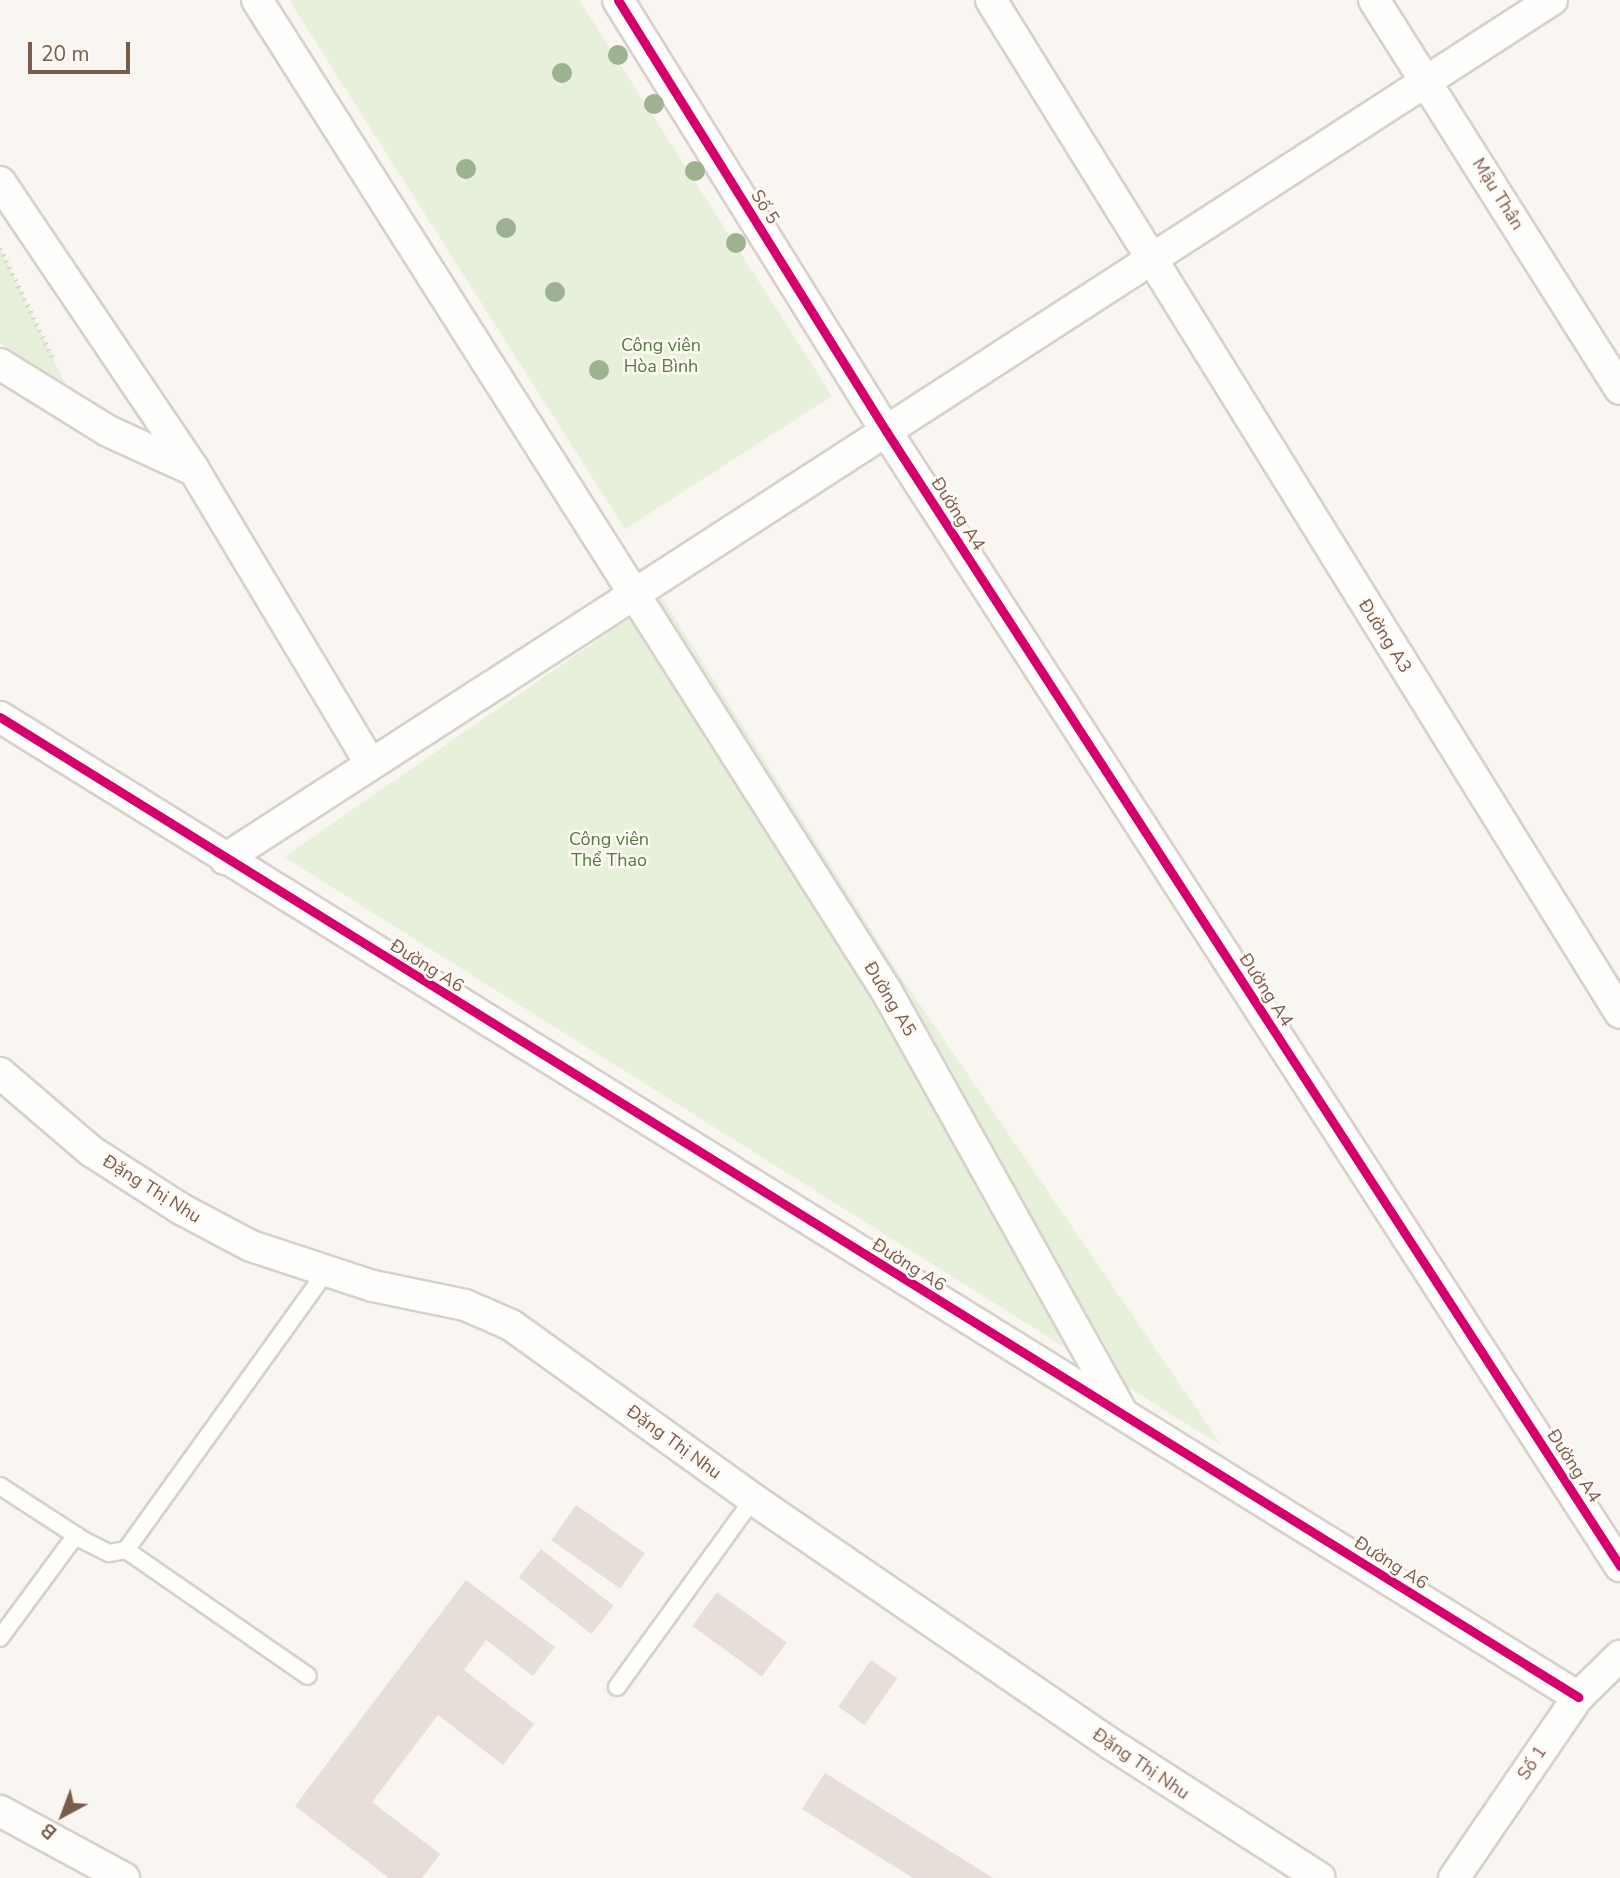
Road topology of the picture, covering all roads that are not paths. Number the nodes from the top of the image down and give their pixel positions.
1 (257, 0) edge
2 (618, 0) edge
3 (991, 0) edge
4 (1374, 0) edge
5 (1552, 0) edge
6 (1427, 81) junction
7 (0, 182) edge
8 (1151, 260) junction
9 (0, 364) edge
10 (1620, 389) edge
11 (886, 431) junction
12 (194, 470) junction
13 (634, 594) junction
14 (0, 717) edge
15 (372, 764) junction
16 (225, 859) junction
17 (1620, 1013) edge
18 (0, 1073) edge
19 (327, 1270) junction
20 (1124, 1416) junction
21 (0, 1486) edge
22 (752, 1499) junction
23 (76, 1535) junction
24 (126, 1550) junction
25 (1620, 1566) edge
26 (0, 1637) edge
27 (1620, 1656) edge
28 (308, 1676) dead end
29 (617, 1687) dead end
30 (1578, 1697) junction
31 (0, 1811) edge
32 (124, 1878) edge
33 (1320, 1878) edge
34 (1454, 1878) edge

1 - 13 street, Đường A5
2 - 11 street, Số 5
3 - 8 street, Đường A3
4 - 6 street, Mậu Thân
5 - 6 street
6 - 8 street
6 - 10 street, Mậu Thân
7 - 12 street
8 - 11 street
8 - 17 street, Đường A3
9 - 12 street
11 - 13 street
11 - 25 street, Đường A4
12 - 15 street
13 - 15 street
13 - 20 street, Đường A5
14 - 16 street, Đường A6
15 - 16 street
16 - 20 street, Đường A6
18 - 19 street, Đặng Thị Nhu
19 - 22 street, Đặng Thị Nhu
19 - 24 lane
20 - 30 street, Đường A6
21 - 23 lane
22 - 29 lane
22 - 33 street, Đặng Thị Nhu
23 - 24 lane
23 - 26 lane
24 - 28 lane
27 - 30 street, Số 1
30 - 34 street, Số 1
31 - 32 street

